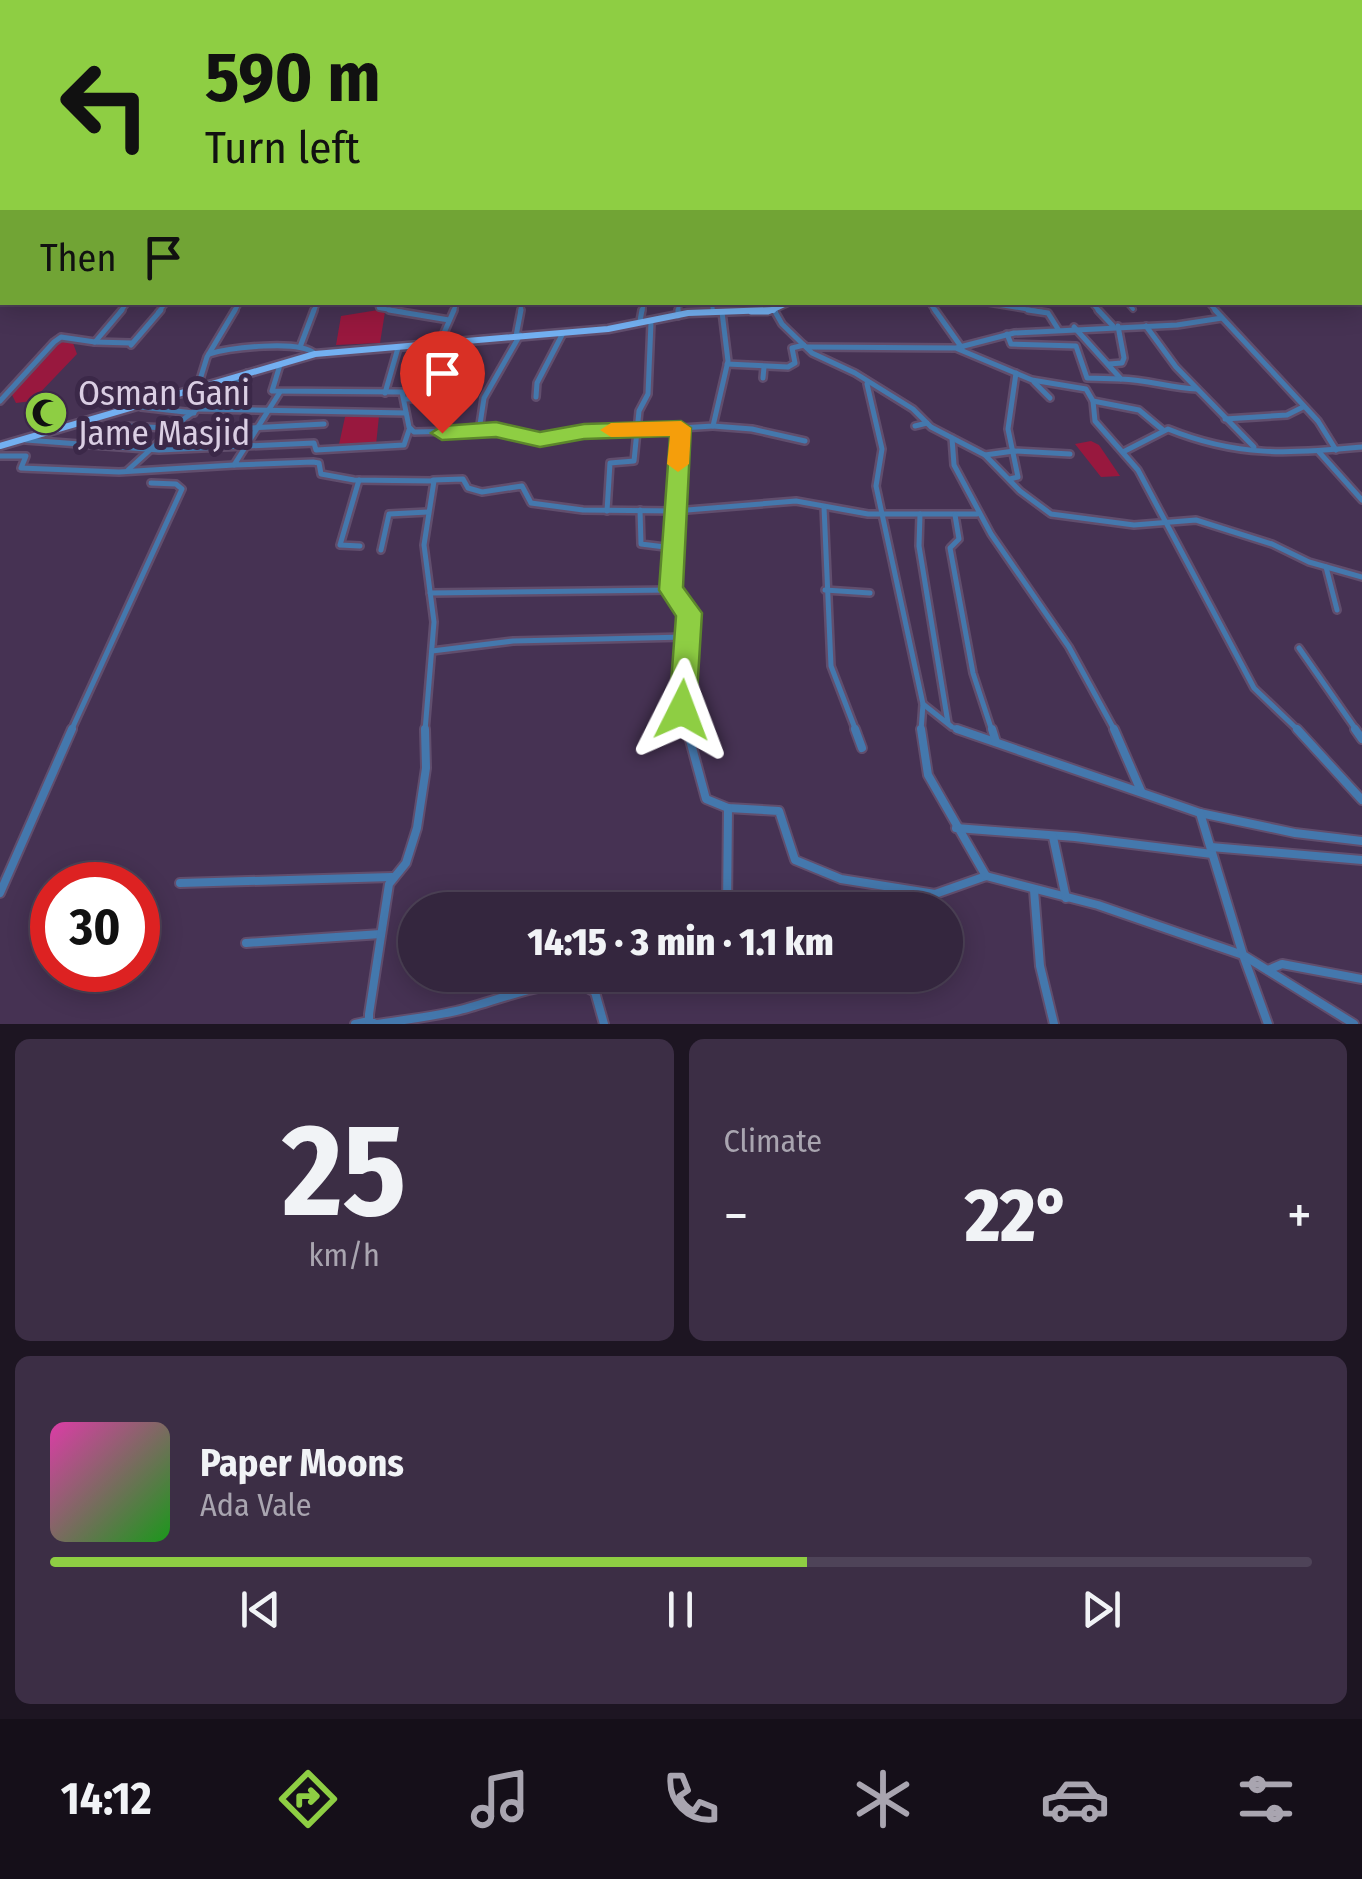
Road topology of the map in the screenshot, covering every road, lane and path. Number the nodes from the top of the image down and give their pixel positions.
1 (125, 305) edge
2 (164, 305) edge
3 (238, 305) edge
4 (317, 305) edge
5 (378, 305) edge
6 (456, 305) edge
7 (522, 305) edge
8 (643, 305) edge
9 (680, 305) edge
10 (713, 305) edge
11 (931, 305) edge
12 (1004, 305) edge
13 (1039, 305) edge
14 (1094, 305) edge
15 (1129, 305) edge
16 (1211, 305) edge
17 (772, 306) edge
18 (1133, 309) dead end
19 (1040, 310) junction
20 (717, 313) junction
21 (678, 316) junction
22 (1222, 318) junction
23 (449, 320) junction
24 (651, 322) junction
25 (640, 324) junction
26 (1116, 326) junction
27 (1146, 326) junction
28 (1074, 327) junction
29 (1058, 329) junction
30 (563, 332) junction
31 (1006, 334) junction
32 (518, 336) junction
33 (94, 342) junction
34 (440, 342) junction
35 (399, 345) junction
36 (804, 346) junction
37 (300, 348) junction
38 (958, 348) junction
39 (208, 354) junction
40 (314, 354) junction
41 (282, 362) junction
42 (728, 364) junction
43 (1109, 364) junction
44 (764, 366) junction
45 (248, 372) junction
46 (1016, 372) junction
47 (763, 378) dead end
48 (1121, 379) junction
49 (1032, 380) junction
50 (866, 381) junction
51 (198, 386) junction
52 (1198, 389) junction
53 (182, 390) junction
54 (280, 392) junction
55 (385, 393) junction
56 (219, 394) junction
57 (536, 397) dead end
58 (429, 398) dead end
59 (1050, 398) dead end
60 (406, 400) junction
61 (1093, 400) junction
62 (0, 401) edge
63 (128, 406) junction
64 (1304, 407) junction
65 (196, 410) junction
66 (268, 410) junction
67 (406, 413) junction
68 (1225, 419) junction
69 (927, 423) junction
70 (324, 424) dead end
71 (124, 426) dead end
72 (713, 426) junction
73 (915, 426) dead end
74 (257, 427) junction
75 (681, 428) junction
76 (173, 429) junction
77 (636, 430) junction
78 (1163, 430) junction
79 (411, 431) junction
80 (479, 431) junction
81 (952, 438) junction
82 (20, 440) junction
83 (804, 442) dead end
84 (0, 446) edge
85 (245, 446) junction
86 (1362, 447) edge
87 (154, 448) junction
88 (1256, 449) junction
89 (1336, 450) junction
90 (1014, 451) junction
91 (1123, 452) junction
92 (1319, 452) junction
93 (1070, 454) dead end
94 (985, 455) junction
95 (0, 456) edge
96 (234, 466) junction
97 (126, 472) junction
98 (1010, 479) junction
99 (359, 480) junction
100 (433, 480) junction
101 (151, 483) dead end
102 (1362, 500) edge
103 (824, 506) junction
104 (640, 510) junction
105 (607, 511) junction
106 (675, 511) junction
107 (428, 512) junction
108 (882, 514) junction
109 (920, 514) junction
110 (977, 514) junction
111 (956, 515) junction
112 (1166, 524) junction
113 (360, 546) dead end
114 (672, 548) junction
115 (381, 550) dead end
116 (1326, 567) junction
117 (1362, 577) edge
118 (671, 590) junction
119 (825, 590) junction
120 (430, 593) junction
121 (870, 593) dead end
122 (1337, 610) dead end
123 (686, 636) junction
124 (1299, 648) dead end
125 (432, 651) junction
126 (923, 704) junction
127 (948, 724) junction
128 (1362, 739) edge
129 (997, 744) junction
130 (862, 748) dead end
131 (1141, 791) junction
132 (1362, 800) edge
133 (728, 808) junction
134 (1200, 813) junction
135 (956, 828) junction
136 (1052, 836) junction
137 (1362, 841) edge
138 (1212, 851) junction
139 (1362, 860) edge
140 (986, 876) junction
141 (394, 877) junction
142 (180, 884) dead end
143 (1034, 890) junction
144 (727, 892) edge
145 (0, 893) edge
146 (1066, 898) junction
147 (381, 934) junction
148 (246, 943) dead end
149 (1243, 955) junction
150 (1268, 970) junction
151 (1362, 979) edge
152 (374, 1023) edge
153 (355, 1024) edge
154 (604, 1024) edge
155 (1054, 1024) edge
156 (1268, 1024) edge
157 (1354, 1024) edge

1 - 33 street
2 - 33 street
3 - 39 street
4 - 37 street
5 - 23 street
6 - 23 street
7 - 32 street
8 - 25 street
9 - 21 street
10 - 20 street
11 - 38 street
12 - 19 street
13 - 19 street
14 - 26 street
15 - 18 street
16 - 22 street
17 - 20 main road
17 - 36 street
19 - 29 street
20 - 21 main road
20 - 42 street
21 - 24 main road
22 - 27 street
22 - 64 street
23 - 34 street
24 - 25 main road
24 - 77 street
25 - 30 main road
26 - 27 street
26 - 28 street
26 - 43 street
27 - 52 street
28 - 29 street
28 - 43 street
29 - 31 street
30 - 32 main road
30 - 57 street
31 - 38 street
31 - 48 street
32 - 34 main road
32 - 80 street
33 - 62 street
34 - 35 main road
35 - 40 main road
35 - 55 street
36 - 38 street
36 - 44 street
36 - 50 street
37 - 39 street
37 - 40 street
38 - 46 street
39 - 51 street
40 - 41 main road
41 - 45 main road
41 - 54 street
42 - 44 street
42 - 72 street
43 - 48 street
44 - 47 street
45 - 51 main road
45 - 56 street
46 - 49 street
46 - 90 street
48 - 52 street
49 - 59 street
49 - 61 street
50 - 69 street
50 - 108 street
51 - 53 main road
52 - 68 street
53 - 56 street
53 - 63 main road
54 - 55 street
54 - 66 street
55 - 60 street
56 - 65 street
58 - 60 street
60 - 67 street
61 - 78 street
61 - 91 street
63 - 65 street
63 - 82 main road
64 - 68 street
64 - 89 street
65 - 66 street
65 - 76 street
66 - 67 street
66 - 74 street
67 - 79 street
68 - 88 street
69 - 73 street
69 - 81 street
70 - 74 street
71 - 76 street
72 - 75 street
72 - 83 street
74 - 76 street
74 - 85 street
75 - 77 street
75 - 106 street
76 - 87 street
77 - 80 street
77 - 105 street
78 - 88 street
78 - 91 street
79 - 80 street
79 - 85 street
81 - 94 street
81 - 110 street
82 - 84 main road
82 - 87 street
85 - 87 street
85 - 96 street
86 - 89 street
87 - 97 street
88 - 92 street
89 - 92 street
90 - 93 street
90 - 94 street
90 - 98 street
91 - 112 street
92 - 102 street
94 - 98 street
95 - 97 street
96 - 97 street
96 - 99 street
98 - 112 street
99 - 100 street
99 - 113 street
100 - 105 street
100 - 107 street
101 - 145 street
103 - 106 street
103 - 108 street
103 - 119 street
104 - 105 street
104 - 106 street
104 - 114 street
106 - 114 street
107 - 115 street
107 - 120 street
108 - 109 street
108 - 126 street
109 - 111 street
109 - 127 street
110 - 111 street
110 - 131 street
111 - 129 street
112 - 116 street
112 - 132 street
114 - 118 street
116 - 117 street
116 - 122 street
118 - 120 street
118 - 123 street
119 - 121 street
119 - 130 street
120 - 125 street
123 - 125 street
123 - 133 street
124 - 128 street
125 - 141 street
126 - 127 street
126 - 135 street
127 - 129 street
129 - 131 street
131 - 134 street
133 - 140 street
133 - 144 street
134 - 137 street
134 - 138 street
135 - 136 street
135 - 140 street
136 - 138 street
136 - 146 street
138 - 139 street
138 - 149 street
140 - 143 street
141 - 142 street
141 - 147 street
143 - 146 street
143 - 155 street
146 - 149 street
147 - 148 street
147 - 152 street
149 - 150 street
149 - 156 street
150 - 151 street
150 - 157 street
152 - 153 street
152 - 154 street

